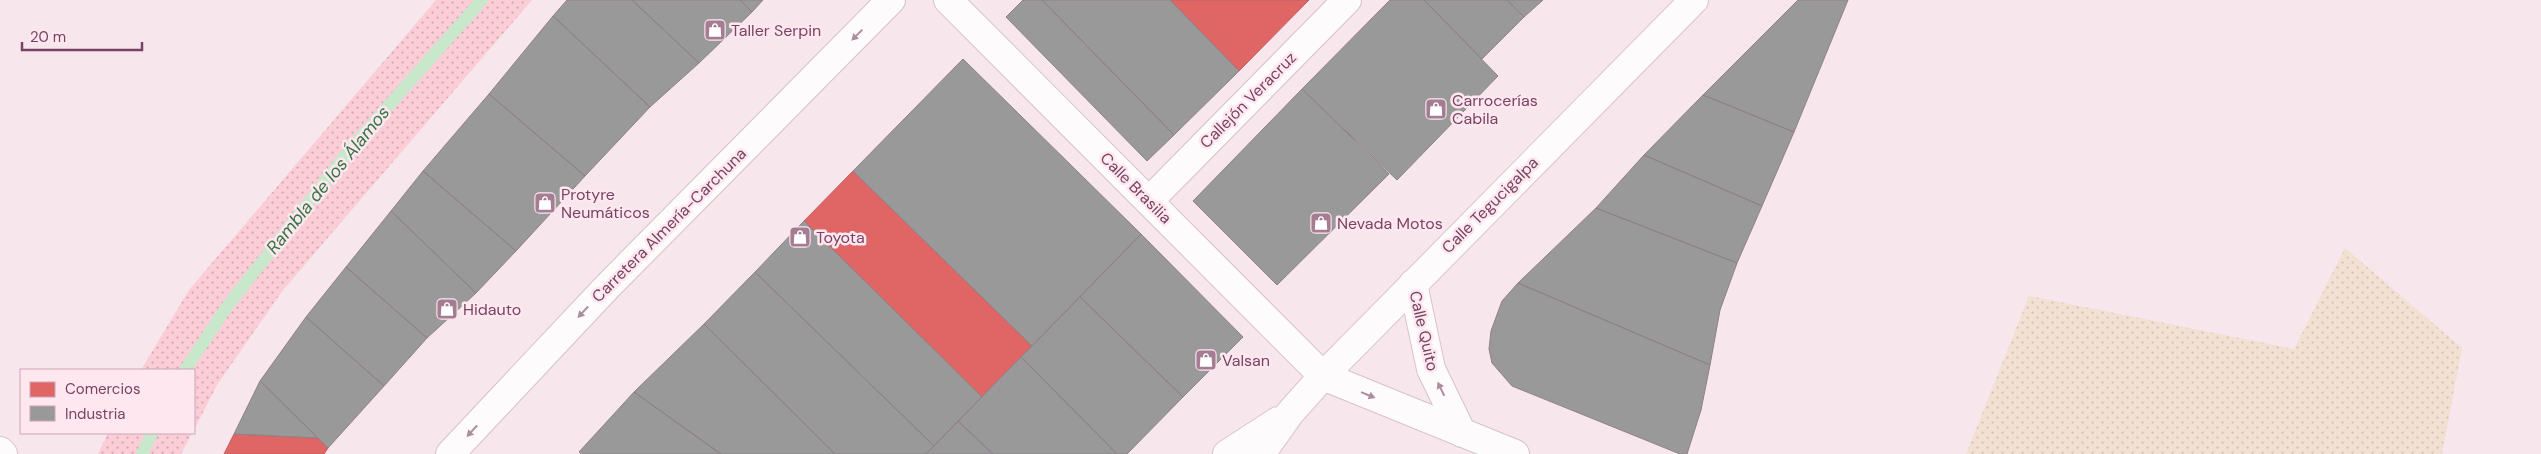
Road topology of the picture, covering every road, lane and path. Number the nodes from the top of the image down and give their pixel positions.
1 (891, 0) edge
2 (948, 0) edge
3 (1347, 0) edge
4 (1694, 0) edge
5 (1149, 201) junction
6 (1413, 284) junction
7 (1323, 376) junction
8 (1290, 413) junction
9 (1462, 432) junction
10 (0, 450) edge
11 (3, 454) edge
12 (450, 454) edge
13 (1227, 454) edge
14 (1260, 454) edge
15 (1515, 454) edge

1 -> 12 street, Carretera Almería-Carchuna
2 - 5 street, Calle Brasilia
3 - 5 street, Callejón Veracruz
4 - 6 street, Calle Tegucigalpa
5 - 7 street, Calle Brasilia
6 - 7 street, Calle Tegucigalpa
9 -> 6 street, Calle Quito
7 - 8 street, Calle Tegucigalpa
7 -> 9 street
8 - 13 street, Calle Tegucigalpa
8 - 14 street, Calle Tegucigalpa
9 - 15 street
10 - 11 street

